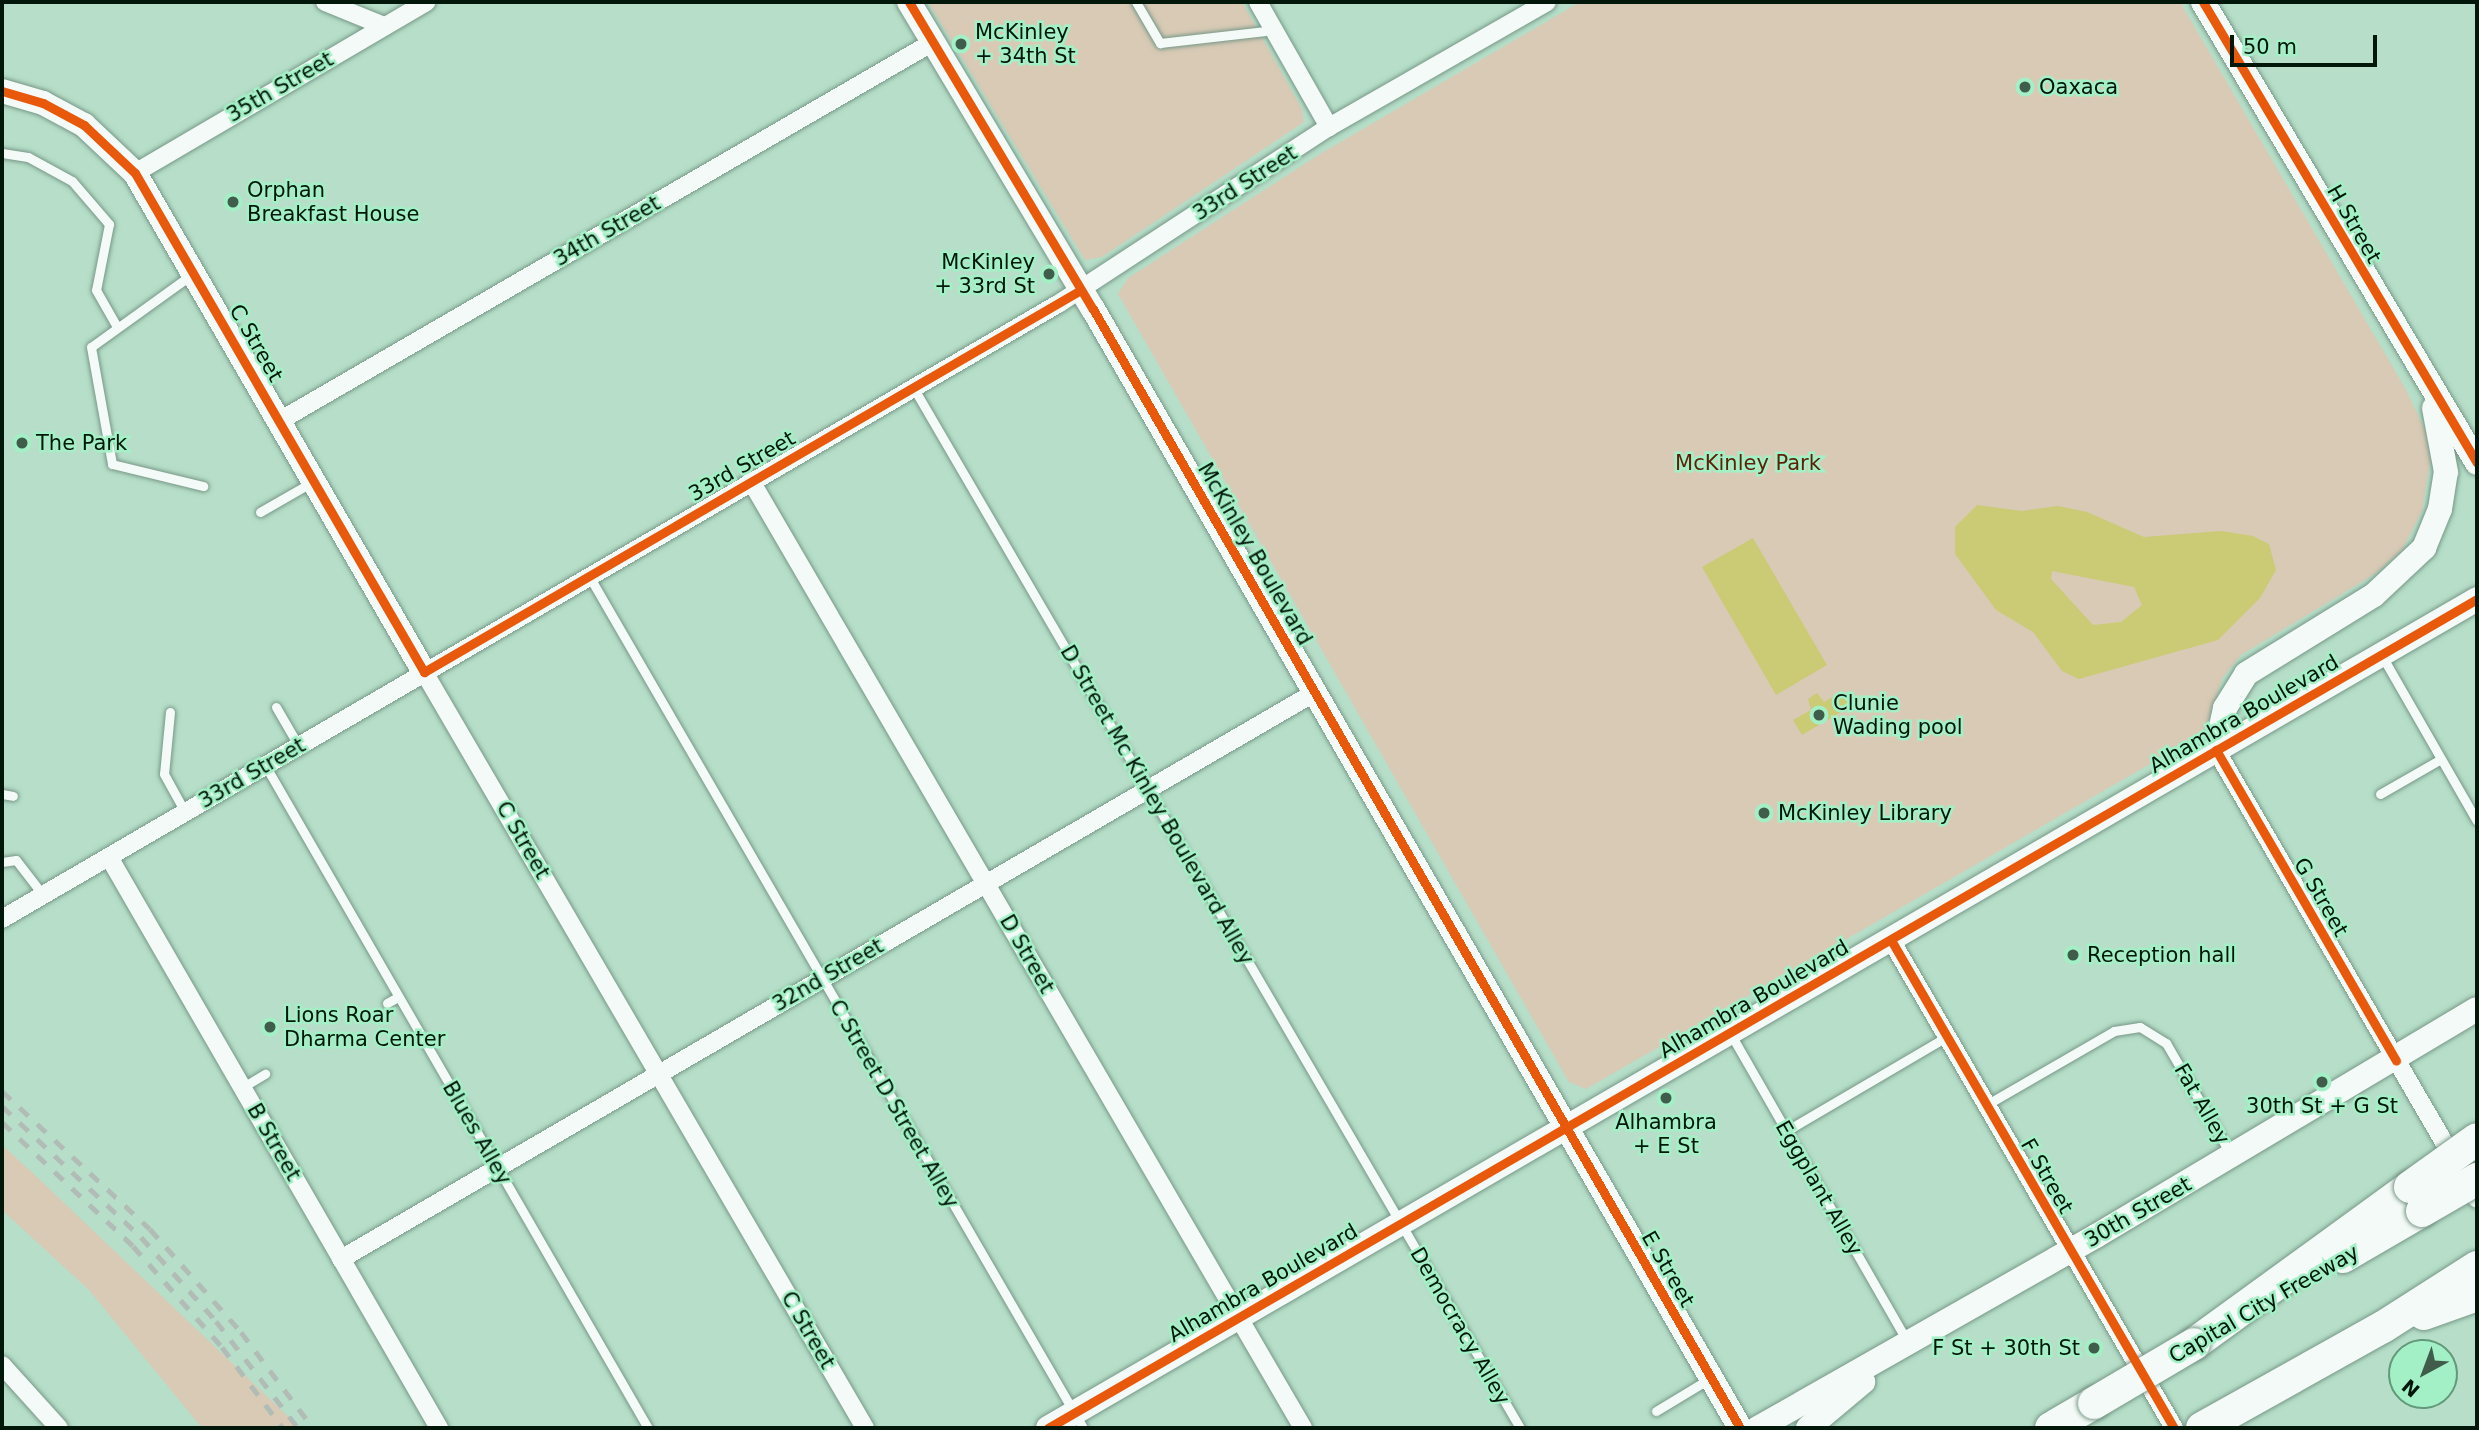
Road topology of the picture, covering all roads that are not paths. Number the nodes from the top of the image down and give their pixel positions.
1 (325, 2) edge
2 (426, 2) edge
3 (909, 2) edge
4 (1136, 2) edge
5 (1258, 2) edge
6 (1547, 2) edge
7 (2203, 2) edge
8 (384, 26) junction
9 (1274, 30) junction
10 (933, 42) junction
11 (2, 91) edge
12 (1329, 127) junction
13 (2, 153) edge
14 (135, 173) junction
15 (195, 272) junction
16 (1079, 291) junction
17 (116, 325) junction
18 (2420, 371) junction
19 (913, 386) junction
20 (281, 420) junction
21 (2477, 463) edge
22 (315, 481) junction
23 (751, 481) junction
24 (203, 486) dead end
25 (260, 512) dead end
26 (589, 576) junction
27 (2477, 599) edge
28 (2381, 654) junction
29 (424, 672) junction
30 (1314, 692) junction
31 (276, 707) dead end
32 (170, 712) dead end
33 (298, 745) junction
34 (2216, 750) junction
35 (2441, 759) junction
36 (265, 765) junction
37 (1148, 790) junction
38 (2, 794) edge
39 (2380, 794) dead end
40 (13, 796) dead end
41 (185, 812) junction
42 (2477, 821) edge
43 (109, 857) junction
44 (2, 862) edge
45 (986, 884) junction
46 (43, 895) junction
47 (2, 919) edge
48 (1891, 940) junction
49 (821, 979) junction
50 (398, 997) junction
51 (387, 1003) dead end
52 (2477, 1009) edge
53 (1730, 1033) junction
54 (1946, 1037) junction
55 (2396, 1061) junction
56 (659, 1073) junction
57 (265, 1074) dead end
58 (243, 1087) junction
59 (1985, 1105) junction
60 (1566, 1127) junction
61 (1786, 1131) junction
62 (2477, 1139) edge
63 (2232, 1157) junction
64 (496, 1167) junction
65 (2477, 1179) edge
66 (2416, 1199) junction
67 (2477, 1199) edge
68 (1400, 1223) junction
69 (2071, 1251) junction
70 (341, 1259) junction
71 (2472, 1284) edge
72 (1238, 1317) junction
73 (1909, 1343) junction
74 (2, 1365) edge
75 (1711, 1378) junction
76 (1656, 1411) dead end
77 (1079, 1421) edge
78 (59, 1428) edge
79 (439, 1428) edge
80 (648, 1428) edge
81 (865, 1428) edge
82 (1048, 1428) edge
83 (1303, 1428) edge
84 (1520, 1428) edge
85 (1740, 1428) edge
86 (1758, 1428) edge
87 (1808, 1428) edge
88 (2051, 1428) edge
89 (2174, 1428) edge
90 (2202, 1428) edge

1 - 8 street
2 - 8 street, 35th Street
3 - 10 street, McKinley Boulevard
4 - 9 lane
5 - 9 street
6 - 12 street, 33rd Street
7 - 18 street, H Street
8 - 14 street, 35th Street
9 - 12 street
10 - 16 street, McKinley Boulevard
10 - 20 street, 34th Street
11 - 14 street, C Street
12 - 16 street, 33rd Street
13 - 17 lane
14 - 15 street, C Street
15 - 17 lane
15 - 20 street, C Street
16 - 19 street, 33rd Street
16 - 30 street, McKinley Boulevard
17 - 24 lane
18 - 21 street, H Street
18 - 34 street
19 - 23 street, 33rd Street
19 - 37 lane, D Street Mc Kinley Boulevard Alley
20 - 22 street, C Street
22 - 25 lane
22 - 29 street, C Street
23 - 26 street, 33rd Street
23 - 45 street, D Street
26 - 29 street, 33rd Street
26 - 49 lane, C Street D Street Alley
27 - 28 street, Alhambra Boulevard
28 - 34 street, Alhambra Boulevard
28 - 35 lane
29 - 33 street, 33rd Street
29 - 56 street, C Street
30 - 37 street, 32nd Street
30 - 60 street, McKinley Boulevard
31 - 33 lane
32 - 41 lane
33 - 36 street, 33rd Street
34 - 48 street, Alhambra Boulevard
34 - 55 street, G Street
35 - 39 lane
35 - 42 lane
36 - 41 street, 33rd Street
36 - 50 lane, Blues Alley
37 - 45 street, 32nd Street
37 - 68 lane, D Street Mc Kinley Boulevard Alley
38 - 40 lane
41 - 43 street, 33rd Street
43 - 46 street, 33rd Street
43 - 58 street, B Street
44 - 46 lane
45 - 49 street, 32nd Street
45 - 72 street, D Street
46 - 47 street, 33rd Street
48 - 53 street, Alhambra Boulevard
48 - 54 street, F Street
49 - 56 street, 32nd Street
49 - 77 lane, C Street D Street Alley
50 - 51 lane
50 - 64 lane, Blues Alley
52 - 55 street, 30th Street
53 - 60 street, Alhambra Boulevard
53 - 61 lane, Eggplant Alley
54 - 59 street, F Street
54 - 61 lane
55 - 63 street, 30th Street
55 - 67 street, G Street
56 - 64 street, 32nd Street
56 - 81 street, C Street
57 - 58 lane
58 - 70 street, B Street
59 - 63 lane, Fat Alley
59 - 69 street, F Street
60 - 68 street, Alhambra Boulevard
60 - 75 street, E Street
61 - 73 lane, Eggplant Alley
62 - 66 highway, bridge
63 - 69 street, 30th Street
64 - 70 street, 32nd Street
64 - 80 lane, Blues Alley
65 - 66 highway, Capital City Freeway, bridge
66 - 88 highway, Capital City Freeway, bridge
68 - 72 street, Alhambra Boulevard
68 - 84 lane, Democracy Alley
69 - 73 street, 30th Street
69 - 89 street, F Street
70 - 79 street, B Street
71 - 90 highway
72 - 77 street, Alhambra Boulevard
72 - 83 street, D Street
73 - 86 street, 30th Street
73 - 87 street
74 - 78 street
75 - 76 lane
75 - 85 street, E Street
77 - 82 street, Alhambra Boulevard

